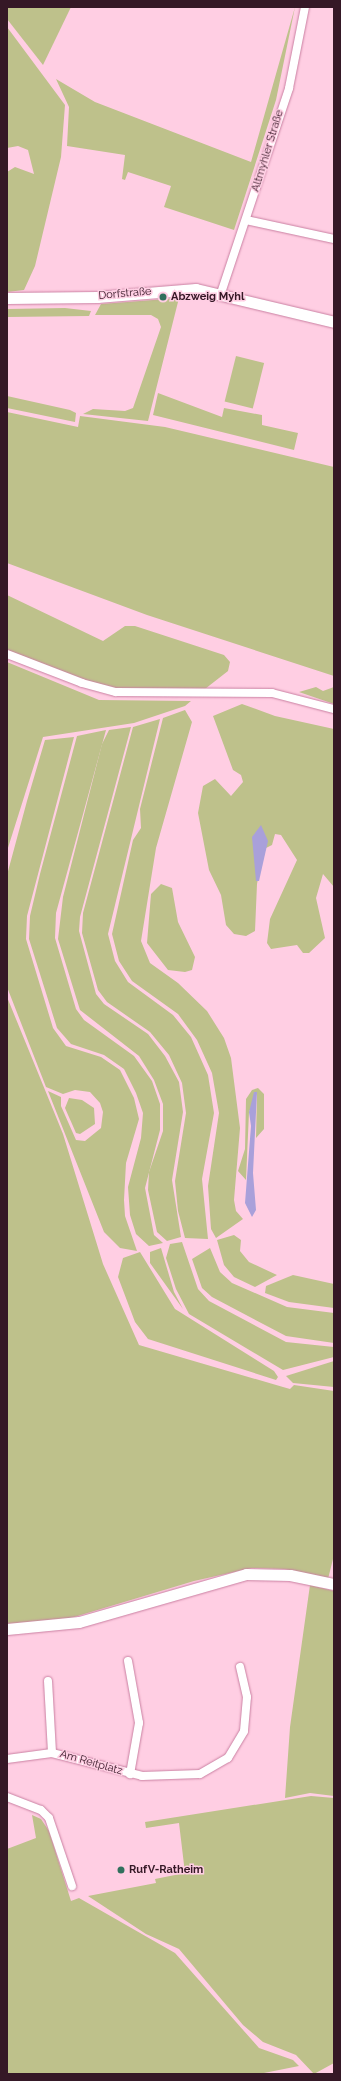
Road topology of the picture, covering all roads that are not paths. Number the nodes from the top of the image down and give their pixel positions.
1 (305, 7) edge
2 (246, 220) junction
3 (334, 239) edge
4 (221, 293) junction
5 (7, 298) edge
6 (334, 322) edge
7 (7, 654) edge
8 (334, 709) edge
9 (334, 1584) edge
10 (7, 1629) edge
11 (128, 1661) dead end
12 (240, 1667) dead end
13 (48, 1681) dead end
14 (52, 1753) junction
15 (7, 1759) edge
16 (130, 1774) junction
17 (7, 1797) edge
18 (72, 1886) dead end

1 - 2 street, Altmyhler Straße
2 - 3 street
2 - 4 street, Altmyhler Straße
4 - 5 main road, Dorfstraße
4 - 6 main road, Dorfstraße
7 - 8 street
9 - 10 main road
11 - 16 street, Am Reitplatz
12 - 16 street, Am Reitplatz
13 - 14 street, Am Reitplatz
14 - 15 street, Am Reitplatz
14 - 16 street, Am Reitplatz
17 - 18 street

